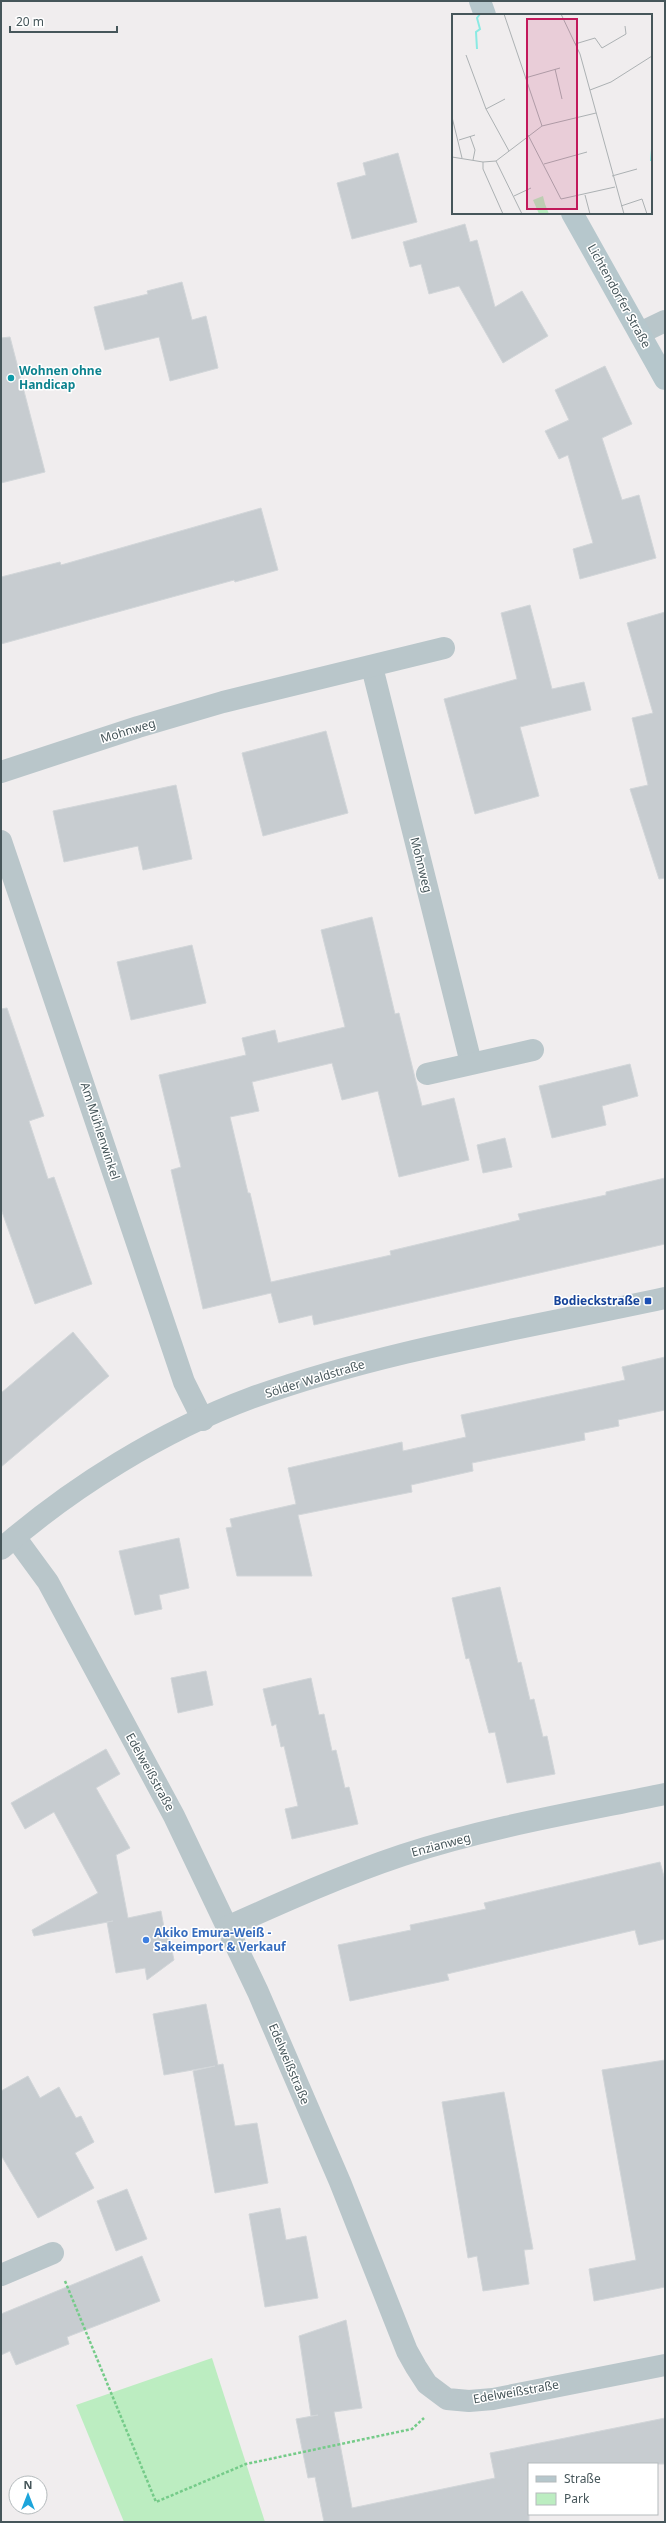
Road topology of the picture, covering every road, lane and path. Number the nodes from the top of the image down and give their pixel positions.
1 (480, 1) edge
2 (485, 14) edge
3 (573, 214) edge
4 (665, 320) edge
5 (640, 333) junction
6 (665, 379) edge
7 (444, 648) dead end
8 (372, 667) junction
9 (1, 772) edge
10 (1, 841) edge
11 (533, 1050) dead end
12 (471, 1063) junction
13 (428, 1074) dead end
14 (665, 1298) edge
15 (202, 1420) junction
16 (8, 1543) edge
17 (665, 1794) edge
18 (227, 1927) junction
19 (53, 2253) joint
20 (1, 2275) edge
21 (665, 2365) edge
22 (447, 2399) junction

1 - 2 main road
3 - 5 main road, Lichtendorfer Straße
4 - 5 street
5 - 6 main road, Lichtendorfer Straße
7 - 8 street, Mohnweg
8 - 9 street, Mohnweg
8 - 12 street, Mohnweg
10 - 15 street, Am Mühlenwinkel
11 - 12 street
12 - 13 street
14 - 15 street, Sölder Waldstraße
15 - 16 street, Sölder Waldstraße
16 - 18 street, Edelweißstraße
17 - 18 street, Enzianweg
18 - 22 street, Edelweißstraße
19 - 20 street
19 - 22 path
21 - 22 street, Edelweißstraße

